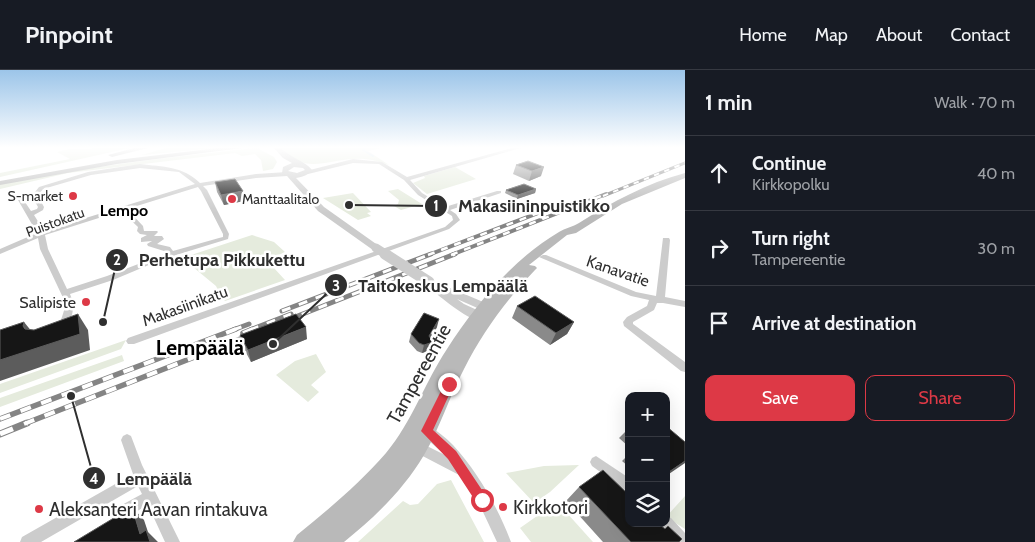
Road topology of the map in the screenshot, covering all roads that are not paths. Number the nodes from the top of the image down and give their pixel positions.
1 (55, 169) edge
2 (76, 169) edge
3 (119, 169) edge
4 (164, 169) edge
5 (304, 169) joint
6 (391, 169) edge
7 (442, 169) edge
8 (287, 171) junction
9 (685, 175) edge
10 (406, 179) junction
11 (0, 182) edge
12 (201, 186) junction
13 (305, 192) junction
14 (499, 192) dead end
15 (21, 200) dead end
16 (124, 210) junction
17 (445, 210) junction
18 (30, 214) junction
19 (573, 231) junction
20 (42, 237) junction
21 (666, 240) dead end
22 (0, 252) edge
23 (171, 253) junction
24 (0, 257) edge
25 (543, 258) junction
26 (65, 293) junction
27 (657, 300) junction
28 (685, 304) edge
29 (486, 314) junction
30 (55, 336) edge
31 (131, 341) dead end
32 (685, 368) edge
33 (421, 427) junction
34 (127, 440) dead end
35 (412, 444) junction
36 (596, 462) dead end
37 (463, 471) junction
38 (141, 477) junction
39 (625, 483) edge
40 (151, 496) junction
41 (107, 522) edge
42 (670, 527) edge
43 (27, 542) edge
44 (173, 542) edge
45 (304, 542) edge
46 (328, 542) edge
47 (504, 542) edge
48 (683, 542) edge

1 - 11 main road
2 - 11 main road
3 - 18 street
4 - 12 street
5 - 8 street
5 - 13 street
6 - 10 street
7 - 10 street
8 - 12 street, Puistokatu
8 - 13 street
9 - 19 main road, Tampereentie
10 - 17 street
12 - 16 street, Puistokatu
12 - 23 street
13 - 29 street, bridge
14 - 17 street
15 - 18 street
16 - 20 street, Puistokatu
16 - 23 street
17 - 31 street, Makasiinikatu
18 - 20 street
19 - 25 main road, Tampereentie
19 - 29 main road, Tampereentie
20 - 22 street, Puistokatu
20 - 24 street, Puistokatu
20 - 26 street
21 - 27 street
23 - 26 street
25 - 27 street, Kanavatie
25 - 29 main road, Tampereentie
26 - 30 street
27 - 28 street, Kanavatie
27 - 32 street
29 - 33 main road, Tampereentie
33 - 35 main road, Tampereentie
33 - 37 street
34 - 38 street
35 - 37 street
35 - 45 main road, Tampereentie
35 - 46 main road, Tampereentie
36 - 39 street
37 - 47 street
38 - 40 street
38 - 43 street
40 - 41 street
40 - 44 street
42 - 48 street

